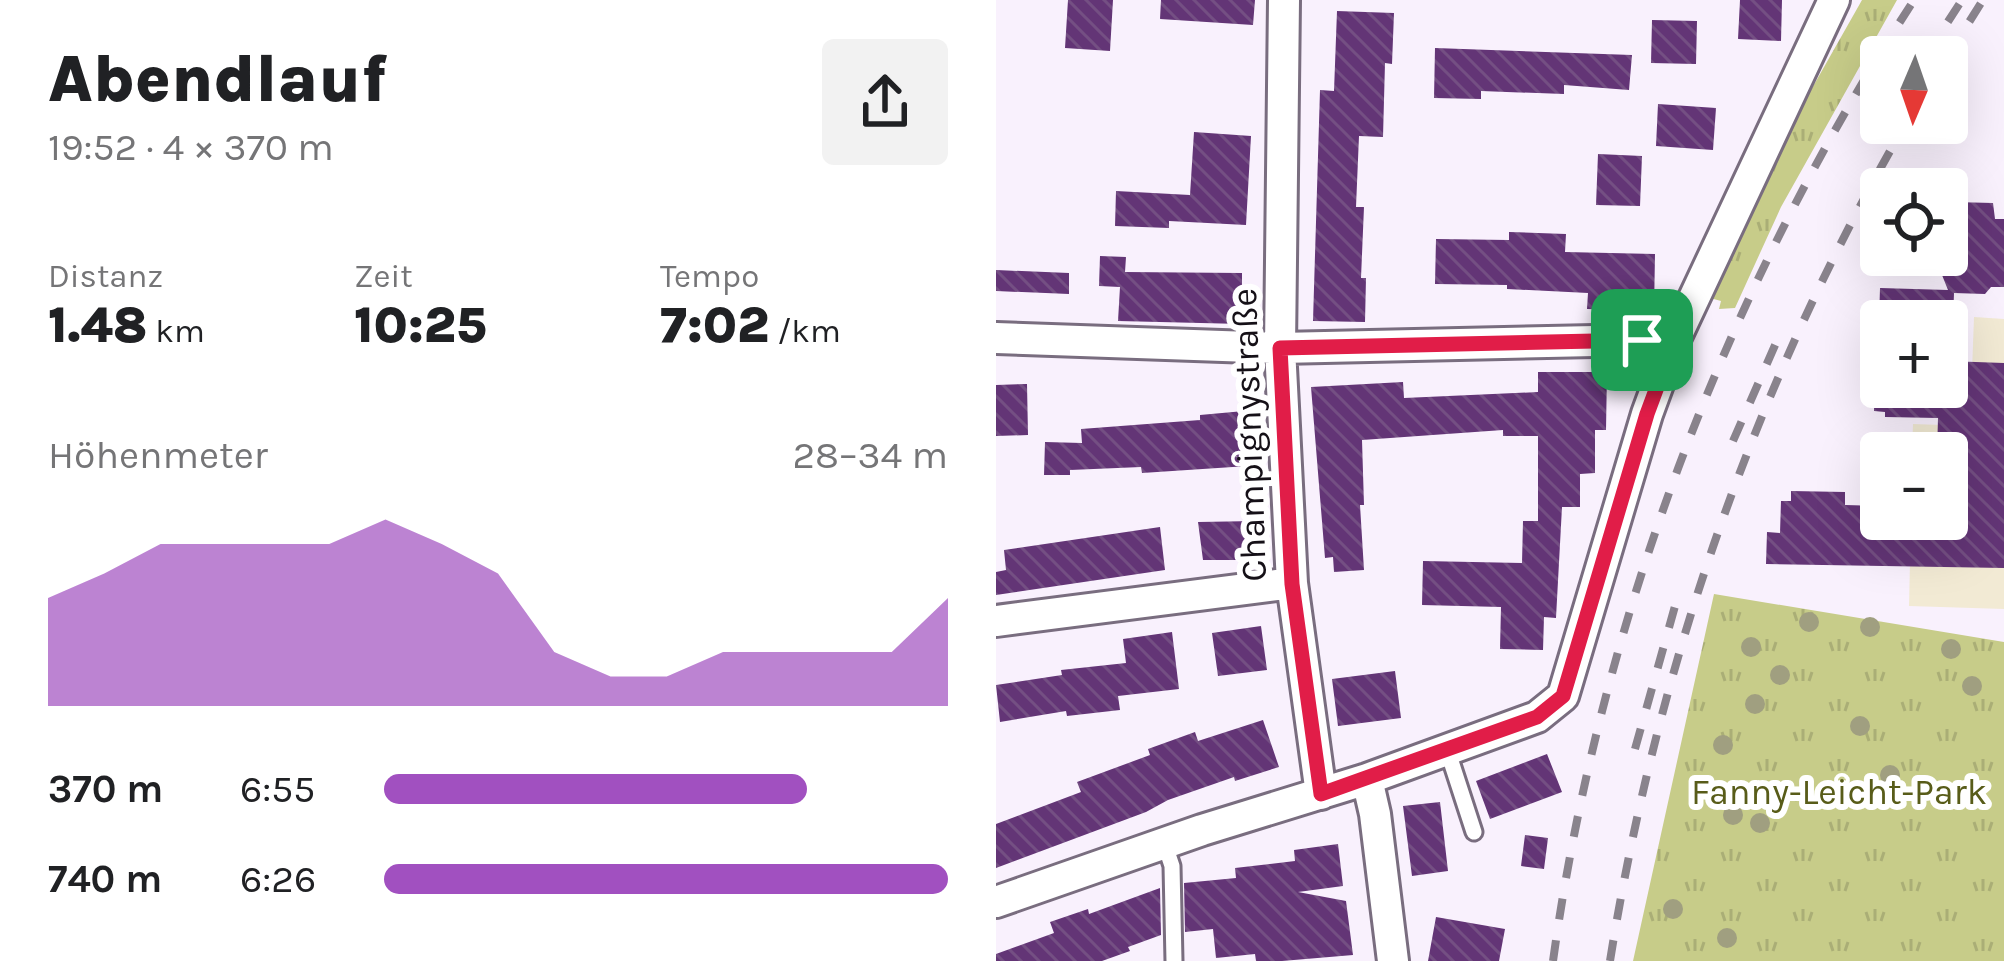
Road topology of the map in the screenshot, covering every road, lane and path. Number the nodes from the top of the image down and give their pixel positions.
1 (1284, 0) edge
2 (1834, 0) edge
3 (996, 338) edge
4 (1673, 344) junction
5 (1280, 348) junction
6 (1292, 584) junction
7 (996, 622) edge
8 (1448, 748) junction
9 (1367, 779) junction
10 (1321, 794) junction
11 (1474, 832) dead end
12 (1165, 845) junction
13 (996, 902) edge
14 (1174, 961) edge
15 (1394, 961) edge

1 - 5 street, Champignystraße
2 - 4 street
3 - 5 street
4 - 5 street
4 - 8 street
5 - 6 street, Champignystraße
6 - 7 street
6 - 10 street, Champignystraße
8 - 9 street
8 - 11 lane
9 - 10 street
9 - 15 street
10 - 12 street
12 - 13 street
12 - 14 lane

